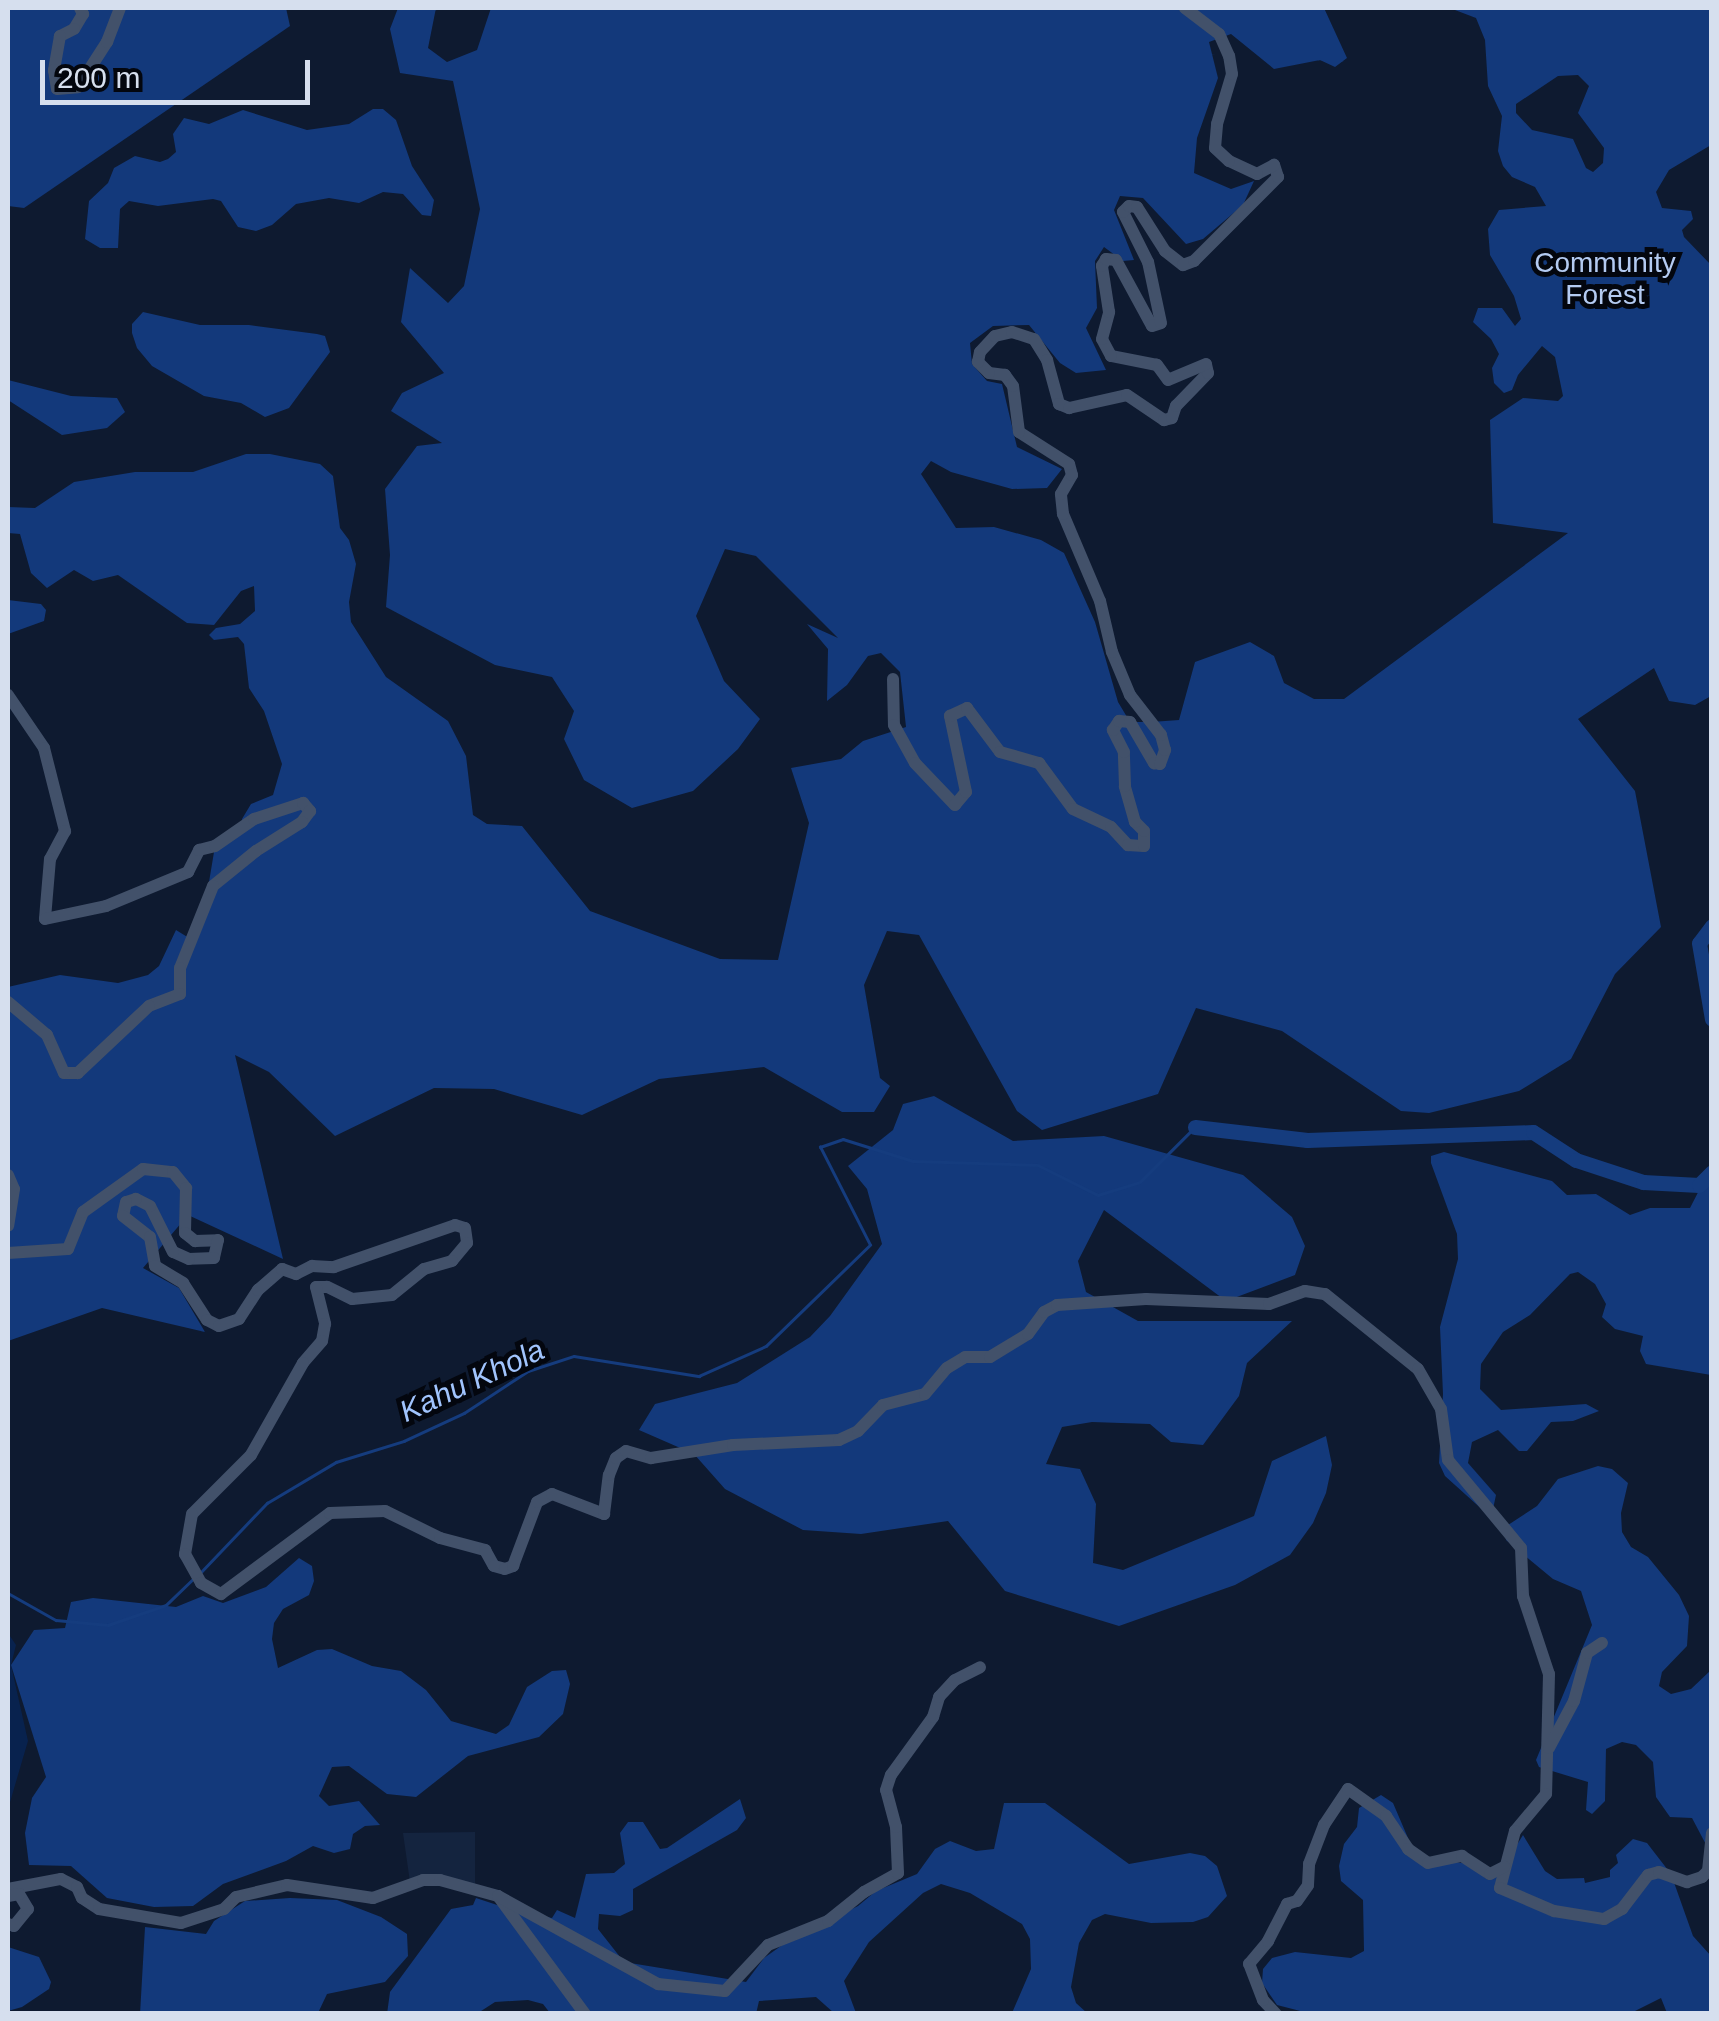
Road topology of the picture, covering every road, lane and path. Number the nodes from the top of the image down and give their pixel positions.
1 (80, 8) edge
2 (120, 8) edge
3 (1185, 8) edge
4 (893, 679) dead end
5 (8, 695) edge
6 (8, 1002) edge
7 (8, 1175) edge
8 (8, 1226) edge
9 (8, 1253) edge
10 (1602, 1643) dead end
11 (980, 1667) dead end
12 (1548, 1750) junction
13 (1712, 1833) edge
14 (1504, 1866) junction
15 (8, 1892) edge
16 (498, 1896) junction
17 (8, 1924) edge
18 (585, 2014) edge
19 (1276, 2014) edge

1 - 2 street
3 - 4 street
5 - 6 street
7 - 8 street
9 - 12 street
10 - 12 street
11 - 16 street
12 - 14 street
13 - 14 street
14 - 19 street
15 - 16 street
15 - 17 street
16 - 18 street

